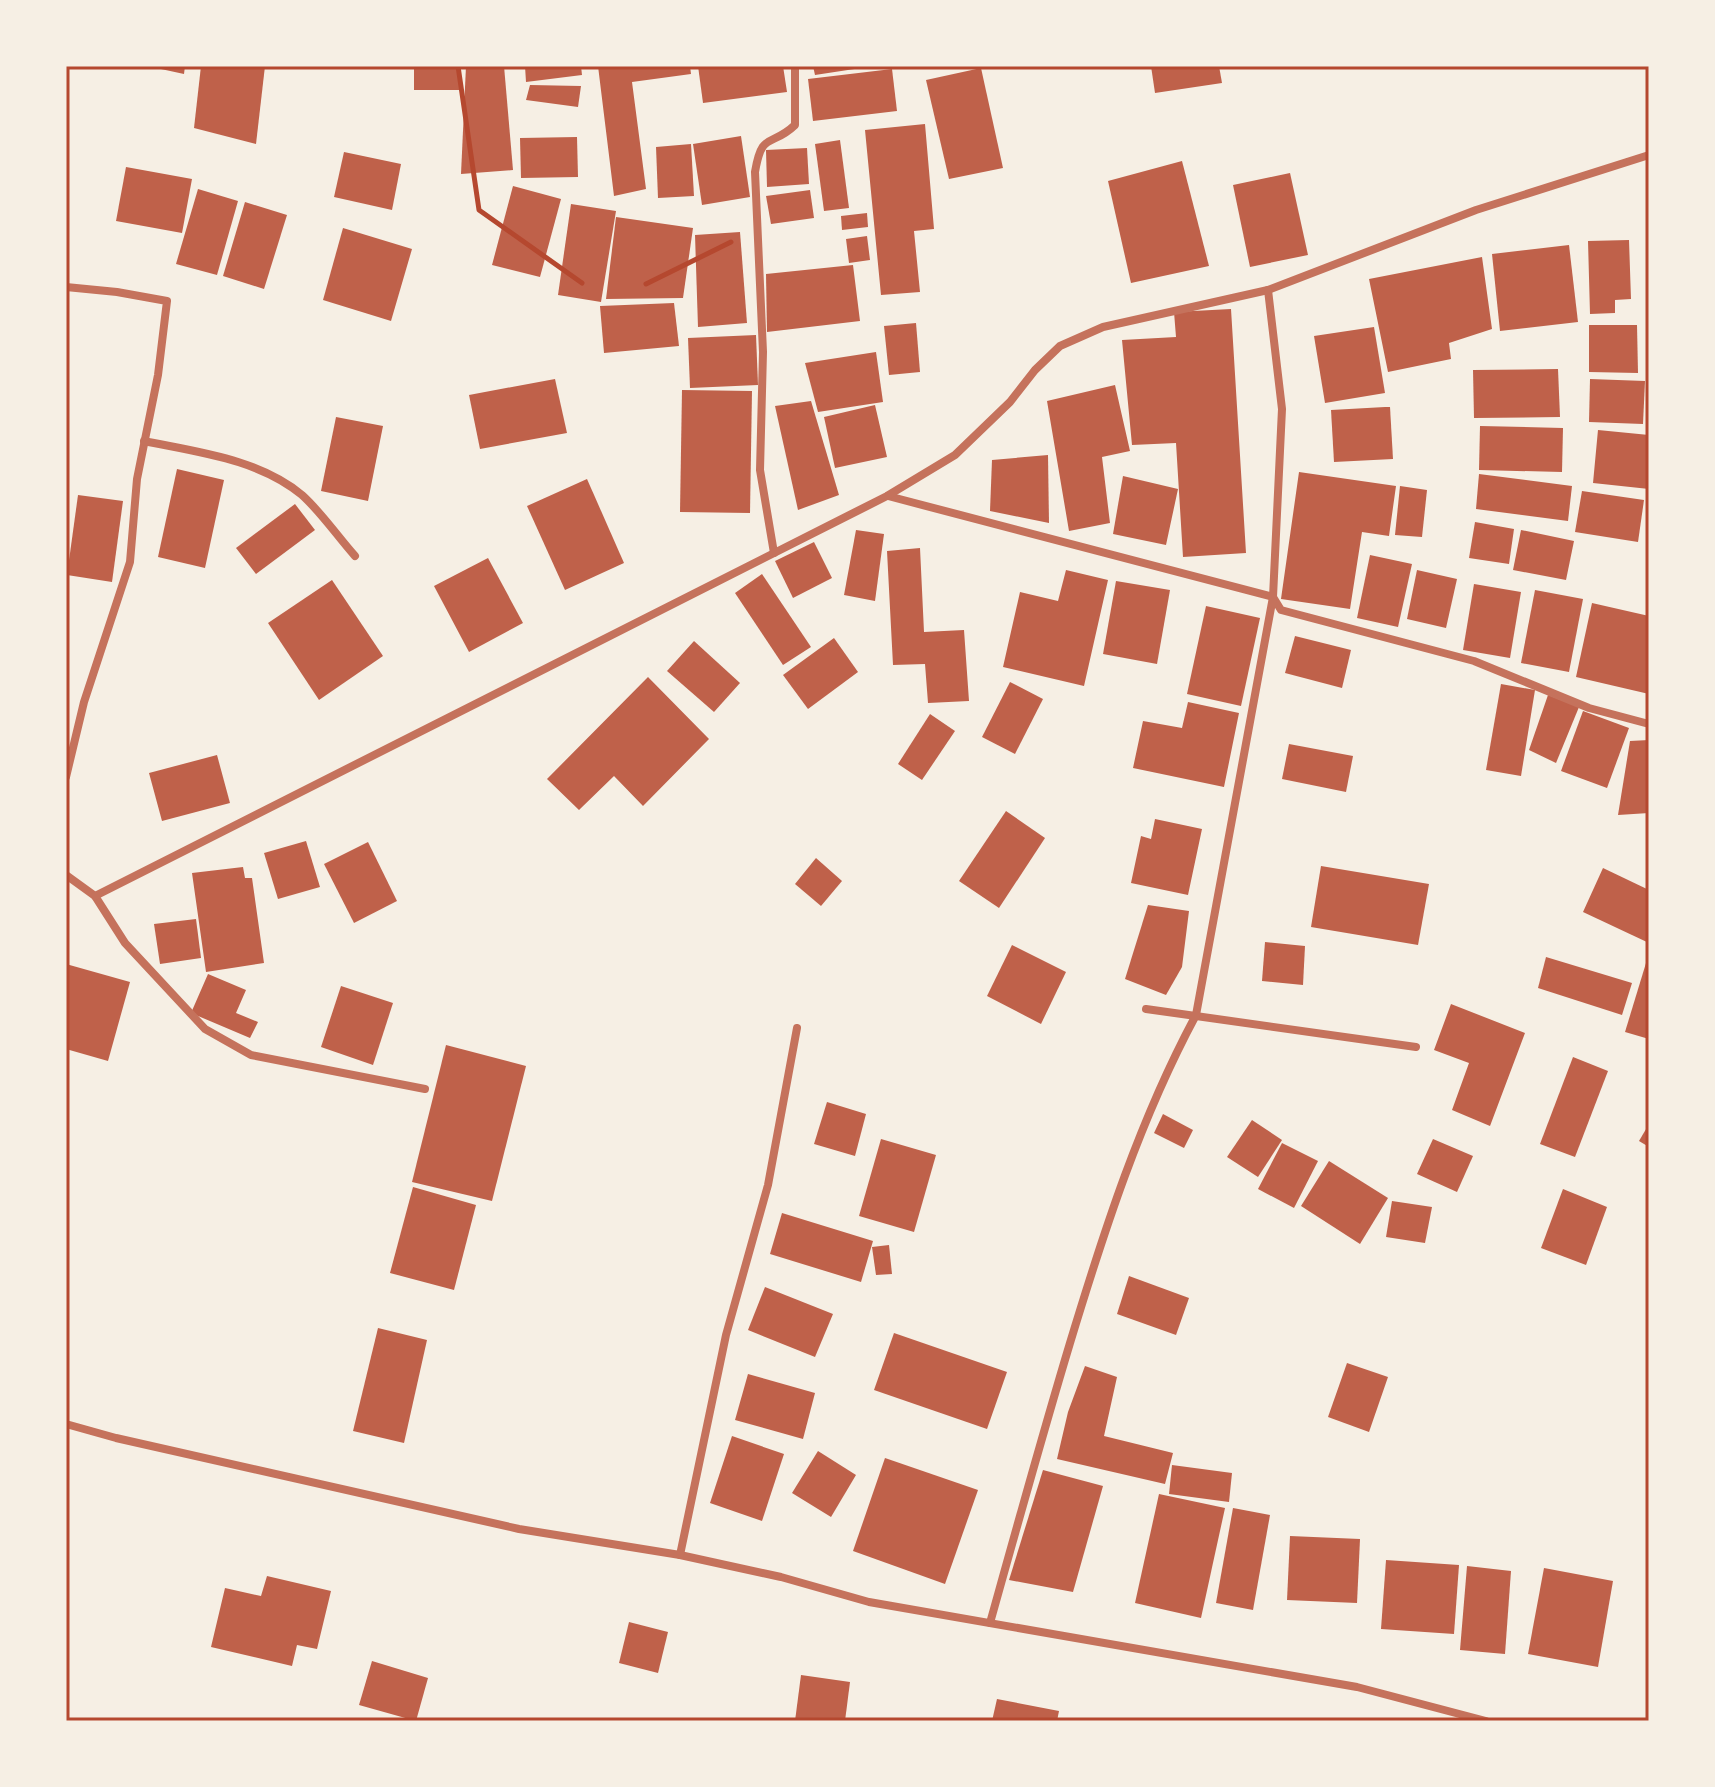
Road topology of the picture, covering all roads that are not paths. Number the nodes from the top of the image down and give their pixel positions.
1 (795, 66) edge
2 (1649, 155) edge
3 (66, 287) edge
4 (1268, 290) junction
5 (144, 441) junction
6 (887, 496) junction
7 (774, 553) junction
8 (355, 556) dead end
9 (1273, 597) junction
10 (1649, 724) edge
11 (66, 777) edge
12 (66, 875) edge
13 (95, 896) junction
14 (1146, 1009) dead end
15 (1196, 1015) junction
16 (797, 1028) dead end
17 (1416, 1047) dead end
18 (425, 1089) dead end
19 (66, 1424) edge
20 (680, 1555) junction
21 (990, 1623) junction
22 (1486, 1721) edge

1 - 7 street
2 - 4 street
3 - 5 street
4 - 6 street
4 - 9 street
5 - 8 street
5 - 11 street
6 - 7 street
6 - 9 street
7 - 13 street
9 - 10 street
9 - 15 street
12 - 13 street
13 - 18 street
14 - 15 street
15 - 17 street
15 - 21 street
16 - 20 street
19 - 20 street
20 - 21 street
21 - 22 street

